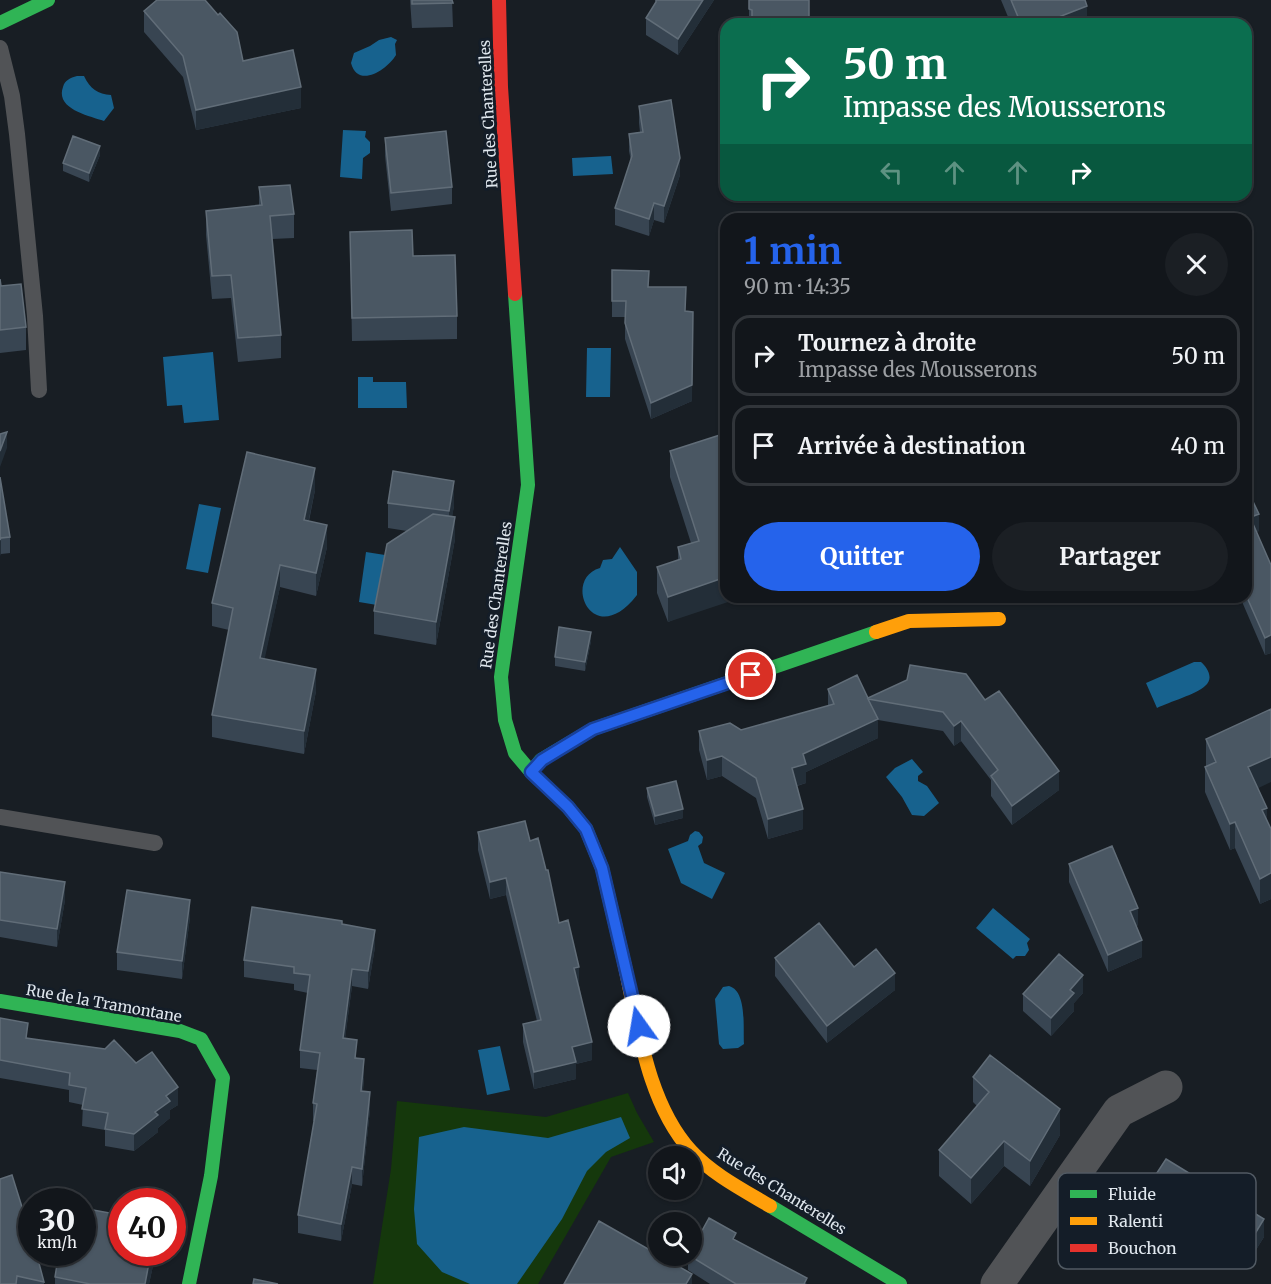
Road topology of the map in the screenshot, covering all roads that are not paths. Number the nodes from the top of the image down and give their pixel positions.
1 (48, 0) edge
2 (499, 0) edge
3 (0, 23) edge
4 (0, 48) edge
5 (39, 390) dead end
6 (999, 619) dead end
7 (531, 772) junction
8 (0, 817) edge
9 (155, 843) dead end
10 (0, 1001) edge
11 (1166, 1087) dead end
12 (1076, 1173) edge
13 (1058, 1198) edge
14 (189, 1284) edge
15 (900, 1284) edge
16 (998, 1284) edge

1 - 3 street
2 - 7 street, Rue des Chanterelles
4 - 5 lane
6 - 7 street
7 - 15 street, Rue des Chanterelles
8 - 9 lane
10 - 14 street, Rue de la Tramontane
11 - 12 street
13 - 16 street

